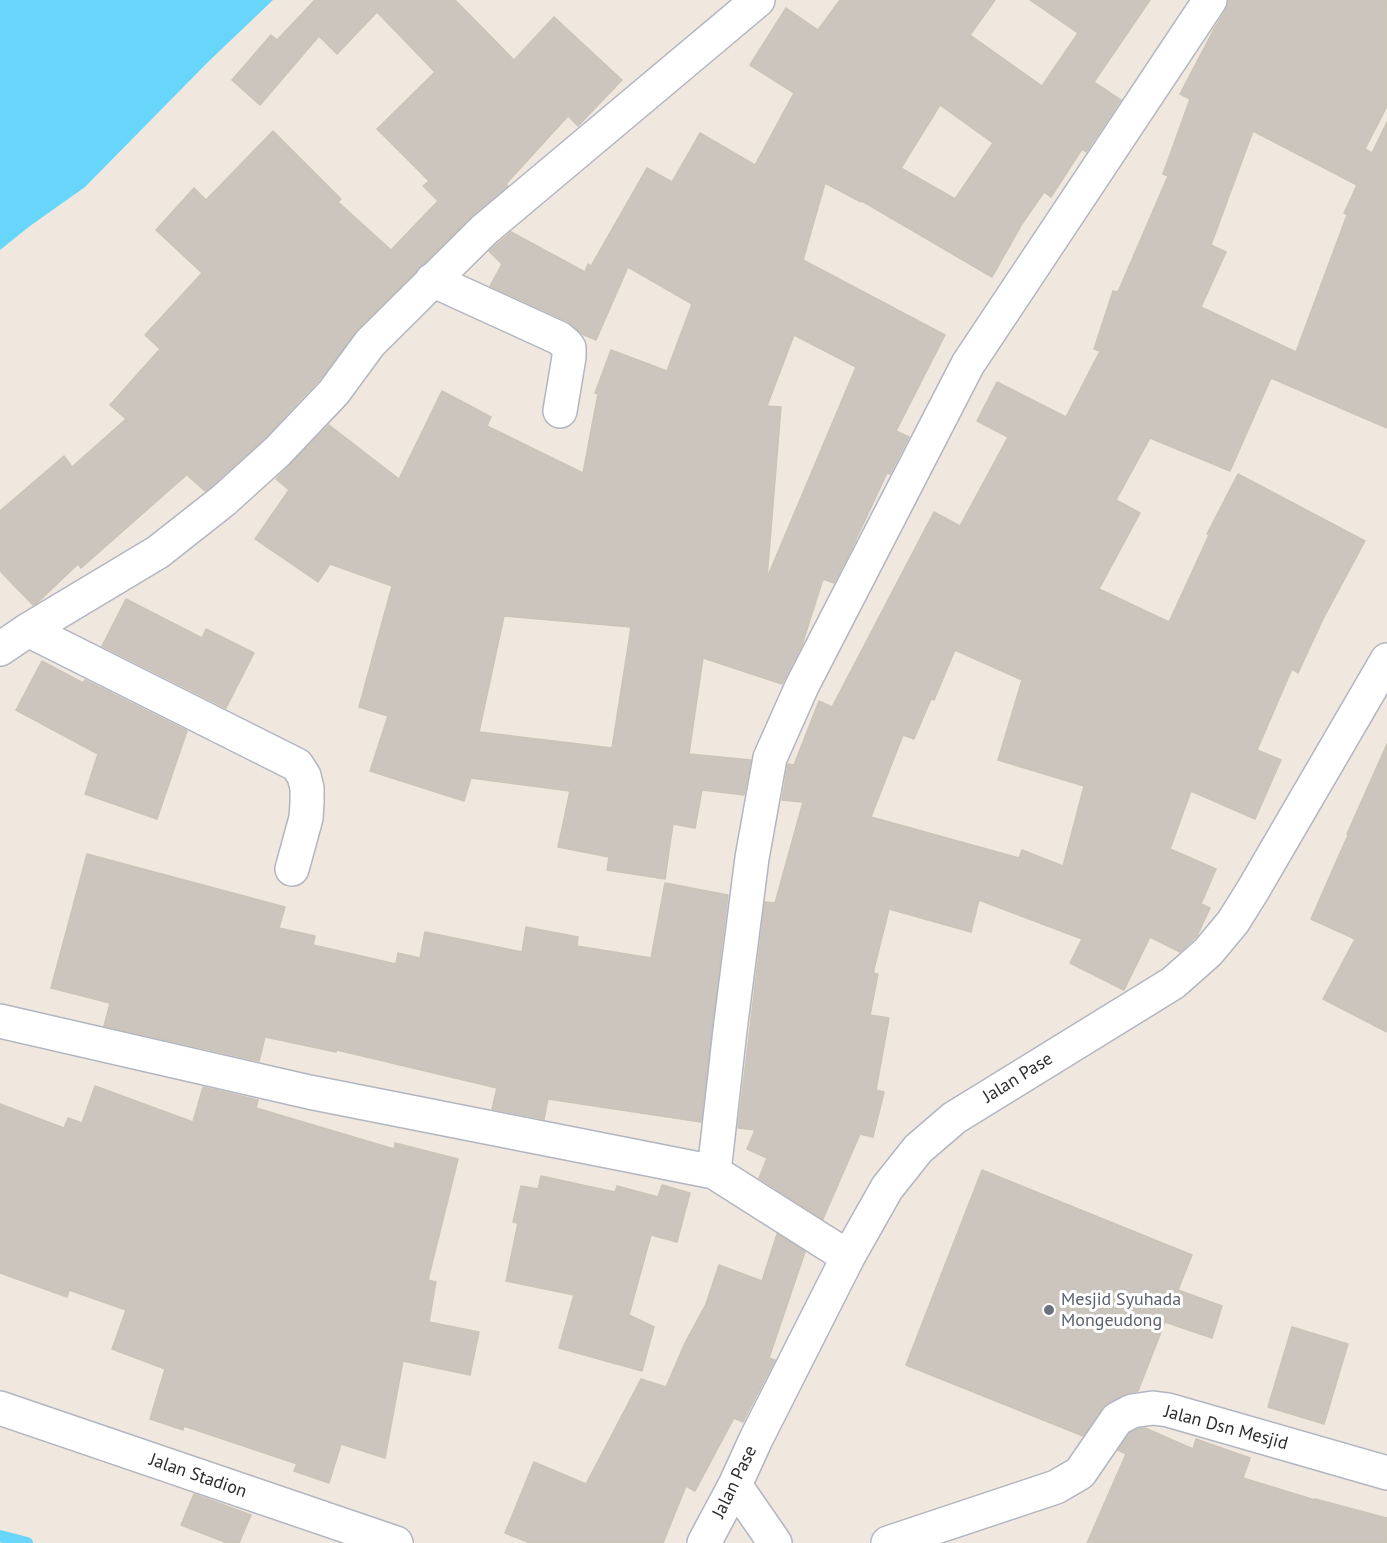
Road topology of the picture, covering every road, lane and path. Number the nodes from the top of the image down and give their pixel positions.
1 (758, 0) edge
2 (1210, 0) edge
3 (432, 280) junction
4 (560, 411) dead end
5 (28, 630) junction
6 (0, 649) edge
7 (1387, 660) edge
8 (292, 869) dead end
9 (0, 1021) edge
10 (714, 1172) junction
11 (848, 1257) junction
12 (0, 1408) edge
13 (1387, 1473) edge
14 (735, 1485) junction
15 (396, 1543) edge
16 (704, 1543) edge
17 (775, 1543) edge
18 (888, 1543) edge

1 - 3 street
2 - 10 street
3 - 4 street
3 - 5 street
5 - 6 street
5 - 8 street
7 - 11 street, Jalan Pase
9 - 10 street
10 - 11 street
11 - 14 street, Jalan Pase
12 - 15 street, Jalan Stadion
13 - 18 street, Jalan Dsn Mesjid
14 - 16 street, Jalan Pase
14 - 17 street

